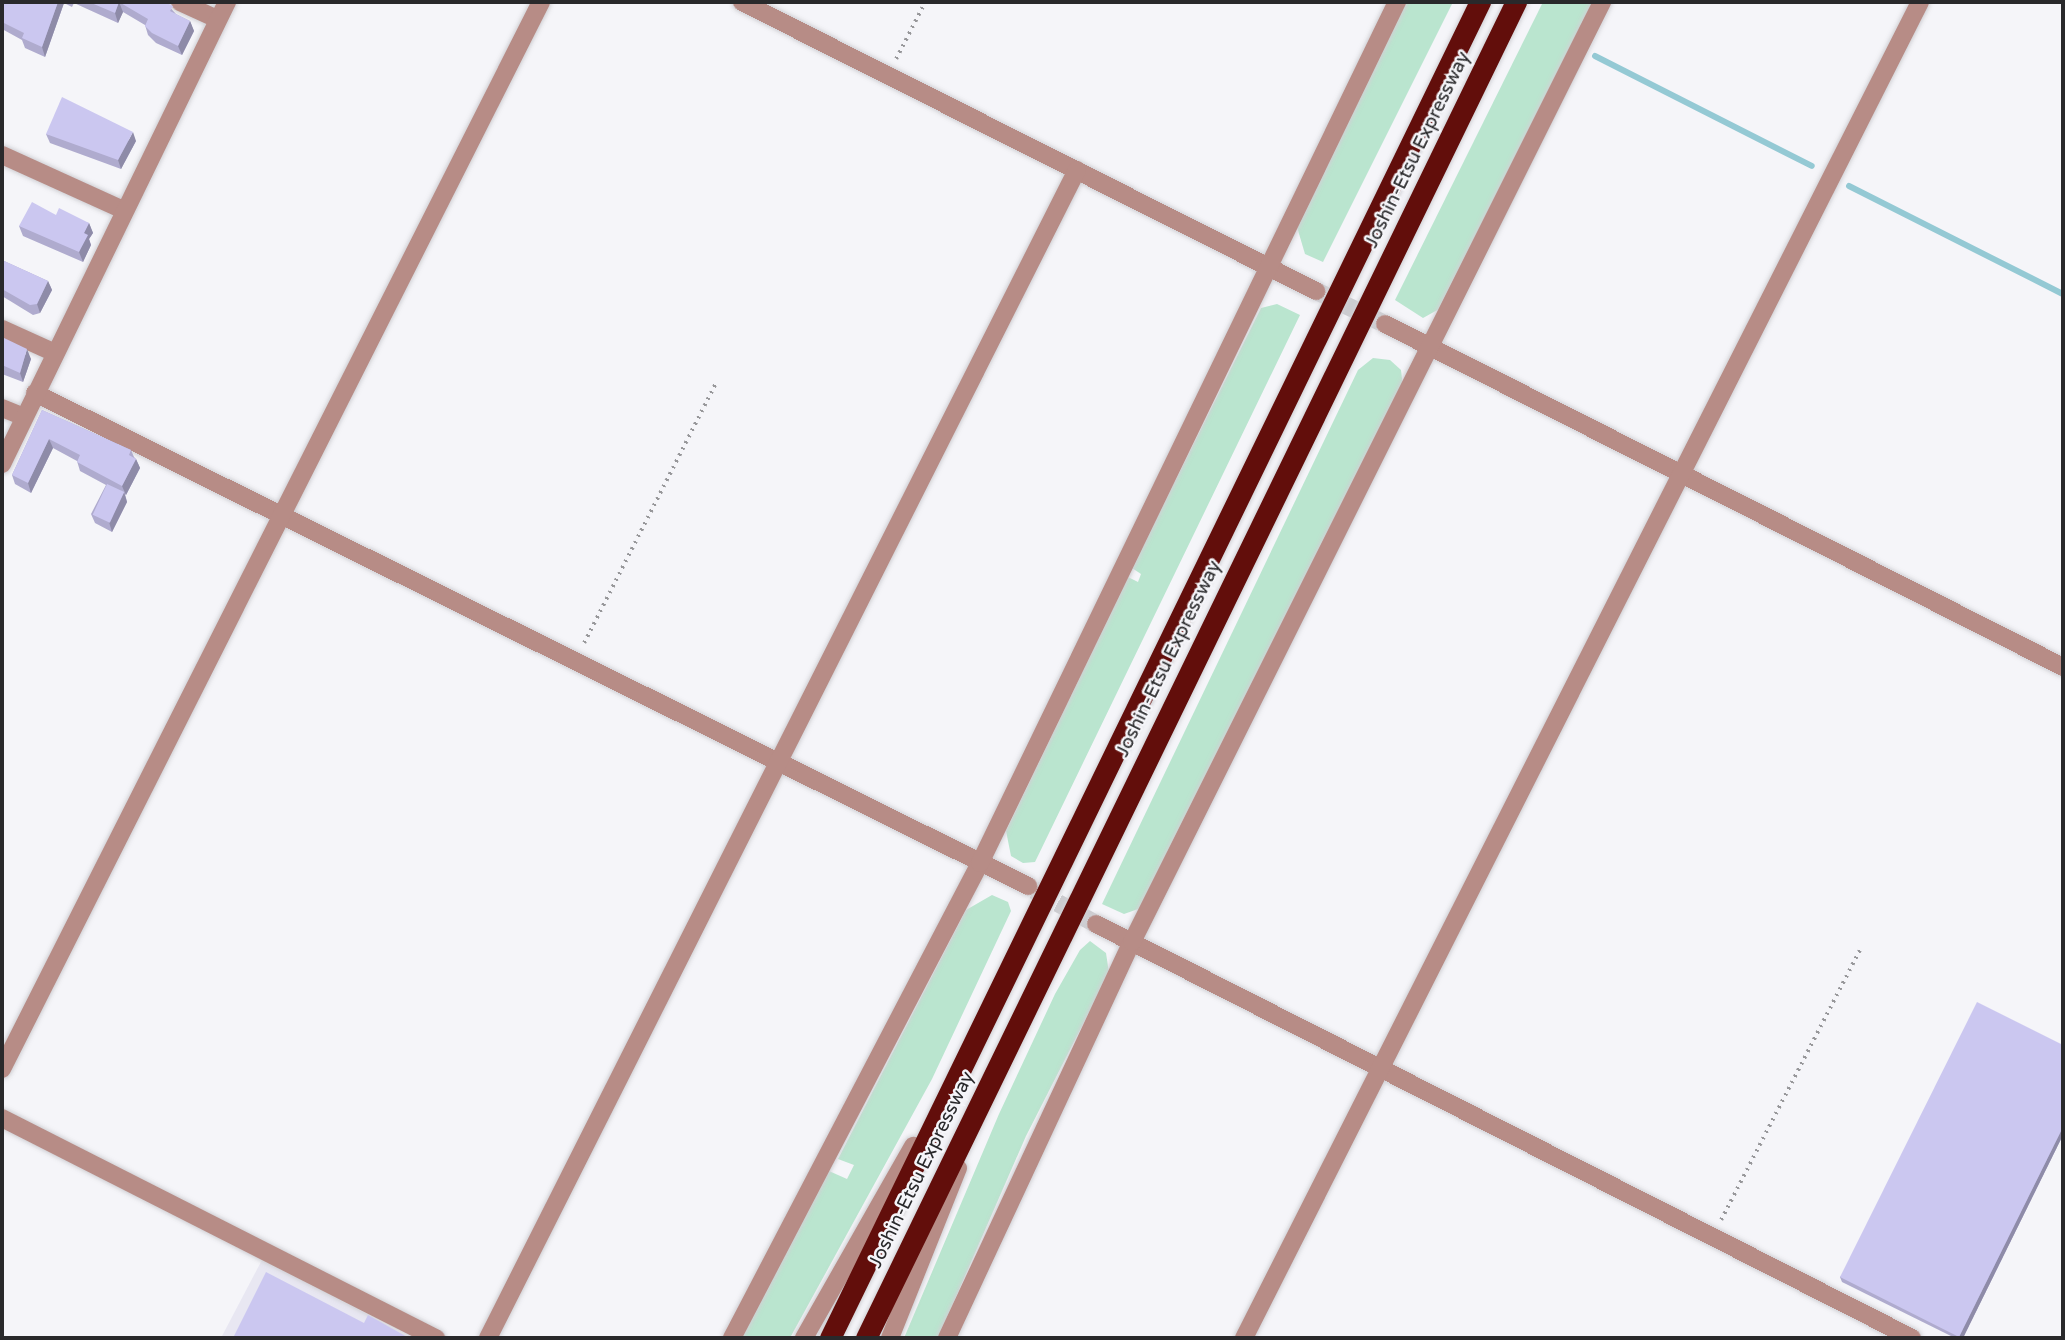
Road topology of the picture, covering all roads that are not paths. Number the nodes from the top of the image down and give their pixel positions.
1 (180, 2) edge
2 (227, 2) edge
3 (541, 2) edge
4 (743, 2) edge
5 (1397, 2) edge
6 (1480, 2) edge
7 (1516, 2) edge
8 (1602, 2) edge
9 (1920, 2) edge
10 (217, 19) junction
11 (2, 155) edge
12 (1077, 170) junction
13 (123, 210) junction
14 (1270, 269) junction
15 (1316, 290) tunnel mouth
16 (1385, 324) tunnel mouth
17 (2, 329) edge
18 (1430, 349) junction
19 (53, 352) junction
20 (35, 393) junction
21 (2, 408) edge
22 (24, 417) junction
23 (2, 464) edge
24 (1680, 474) junction
25 (281, 515) junction
26 (2063, 667) edge
27 (779, 764) junction
28 (980, 863) junction
29 (1028, 886) tunnel mouth
30 (1096, 924) tunnel mouth
31 (1132, 942) junction
32 (970, 1047) junction
33 (1000, 1060) junction
34 (2, 1069) edge
35 (1380, 1071) junction
36 (2, 1118) edge
37 (436, 1338) edge
38 (488, 1338) edge
39 (732, 1338) edge
40 (804, 1338) edge
41 (830, 1338) edge
42 (866, 1338) edge
43 (890, 1338) edge
44 (947, 1338) edge
45 (1244, 1338) edge
46 (1912, 1338) edge

1 - 10 street
2 - 10 street
3 - 25 street
4 - 12 street
5 - 14 street
6 - 32 highway, Joshin-Etsu Expressway
7 - 33 highway, Joshin-Etsu Expressway
8 - 18 street
9 - 24 street
10 - 13 street
11 - 13 street
12 - 14 street
12 - 27 street
13 - 19 street
14 - 15 street
14 - 28 street
16 - 18 street
17 - 19 street
18 - 24 street
18 - 31 street
19 - 20 street
20 - 22 street
20 - 25 street
21 - 22 street
22 - 23 street
24 - 26 street
24 - 35 street
25 - 27 street
25 - 34 street
27 - 28 street
27 - 38 street
28 - 29 street
28 - 39 street
30 - 31 street
31 - 35 street
31 - 44 street
32 - 40 street
32 - 41 highway, Joshin-Etsu Expressway
33 - 42 highway, Joshin-Etsu Expressway
33 - 43 street
35 - 45 street
35 - 46 street
36 - 37 street

